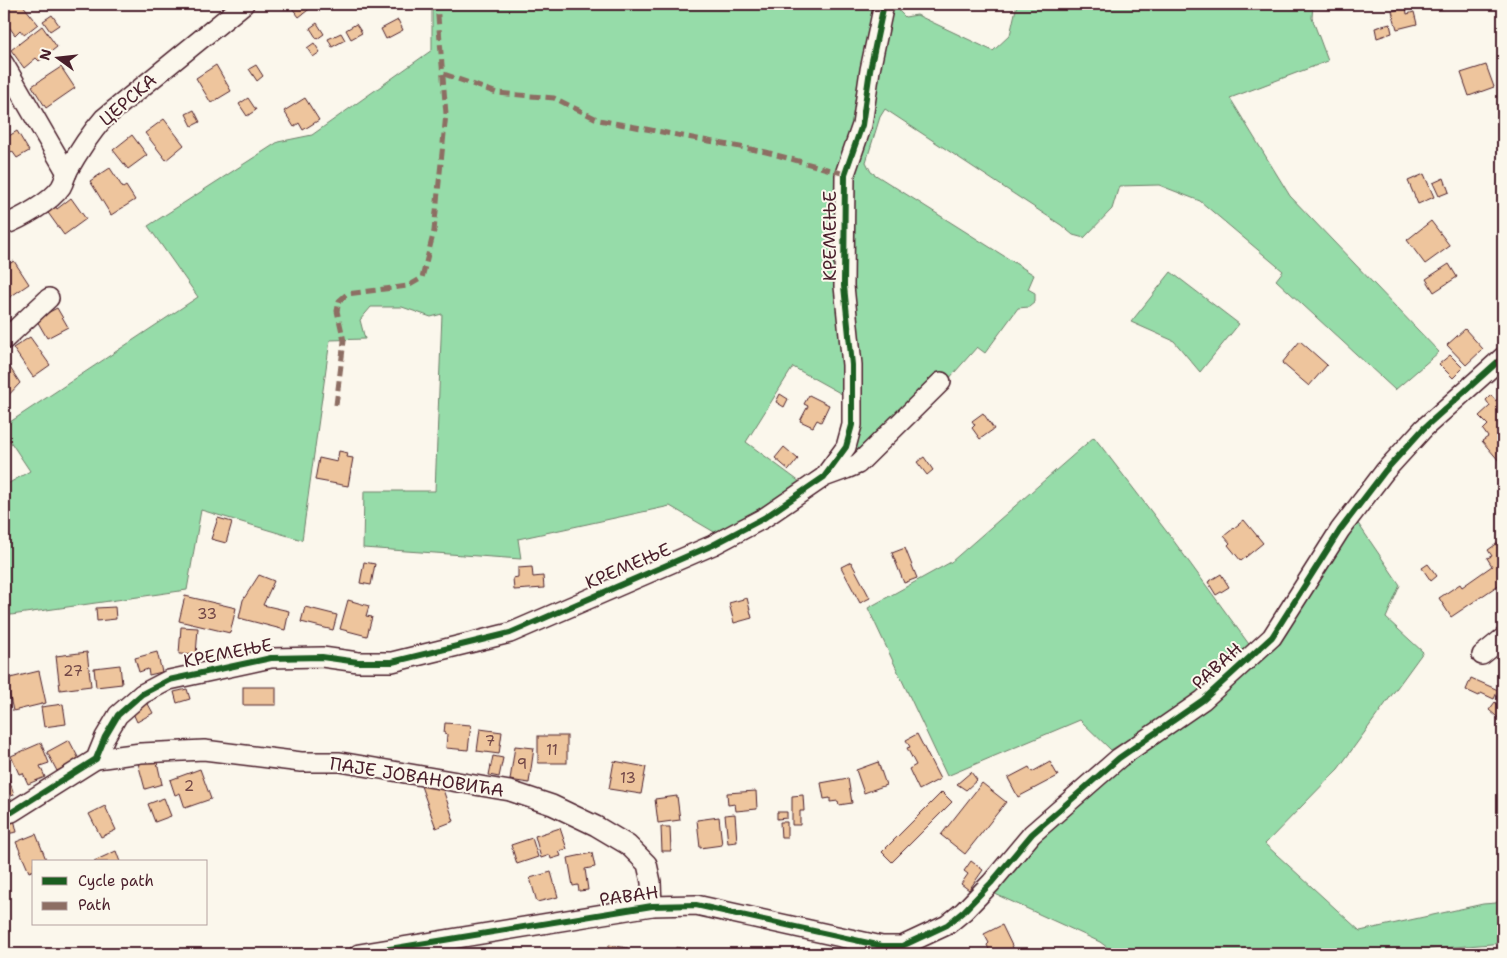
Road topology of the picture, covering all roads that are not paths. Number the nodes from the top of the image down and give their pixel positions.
1 (244, 4) edge
2 (884, 4) edge
3 (4, 64) edge
4 (67, 173) junction
5 (4, 225) edge
6 (50, 298) dead end
7 (4, 340) edge
8 (1503, 357) edge
9 (941, 382) dead end
10 (824, 477) junction
11 (1503, 638) edge
12 (1482, 656) dead end
13 (96, 759) junction
14 (4, 814) edge
15 (652, 906) junction
16 (904, 950) edge
17 (359, 954) edge

1 - 4 street, ЦЕРСКА
2 - 10 street, КРЕМЕЊЕ
3 - 4 street
4 - 5 street, ЦЕРСКА
6 - 7 street
8 - 16 street, РАВАН
9 - 10 street, КРЕМЕЊЕ
10 - 13 street, КРЕМЕЊЕ
11 - 12 street
13 - 14 street
13 - 15 street, ПАЈЕ ЈОВАНОВИЋА
15 - 16 street, РАВАН
15 - 17 street, РАВАН

